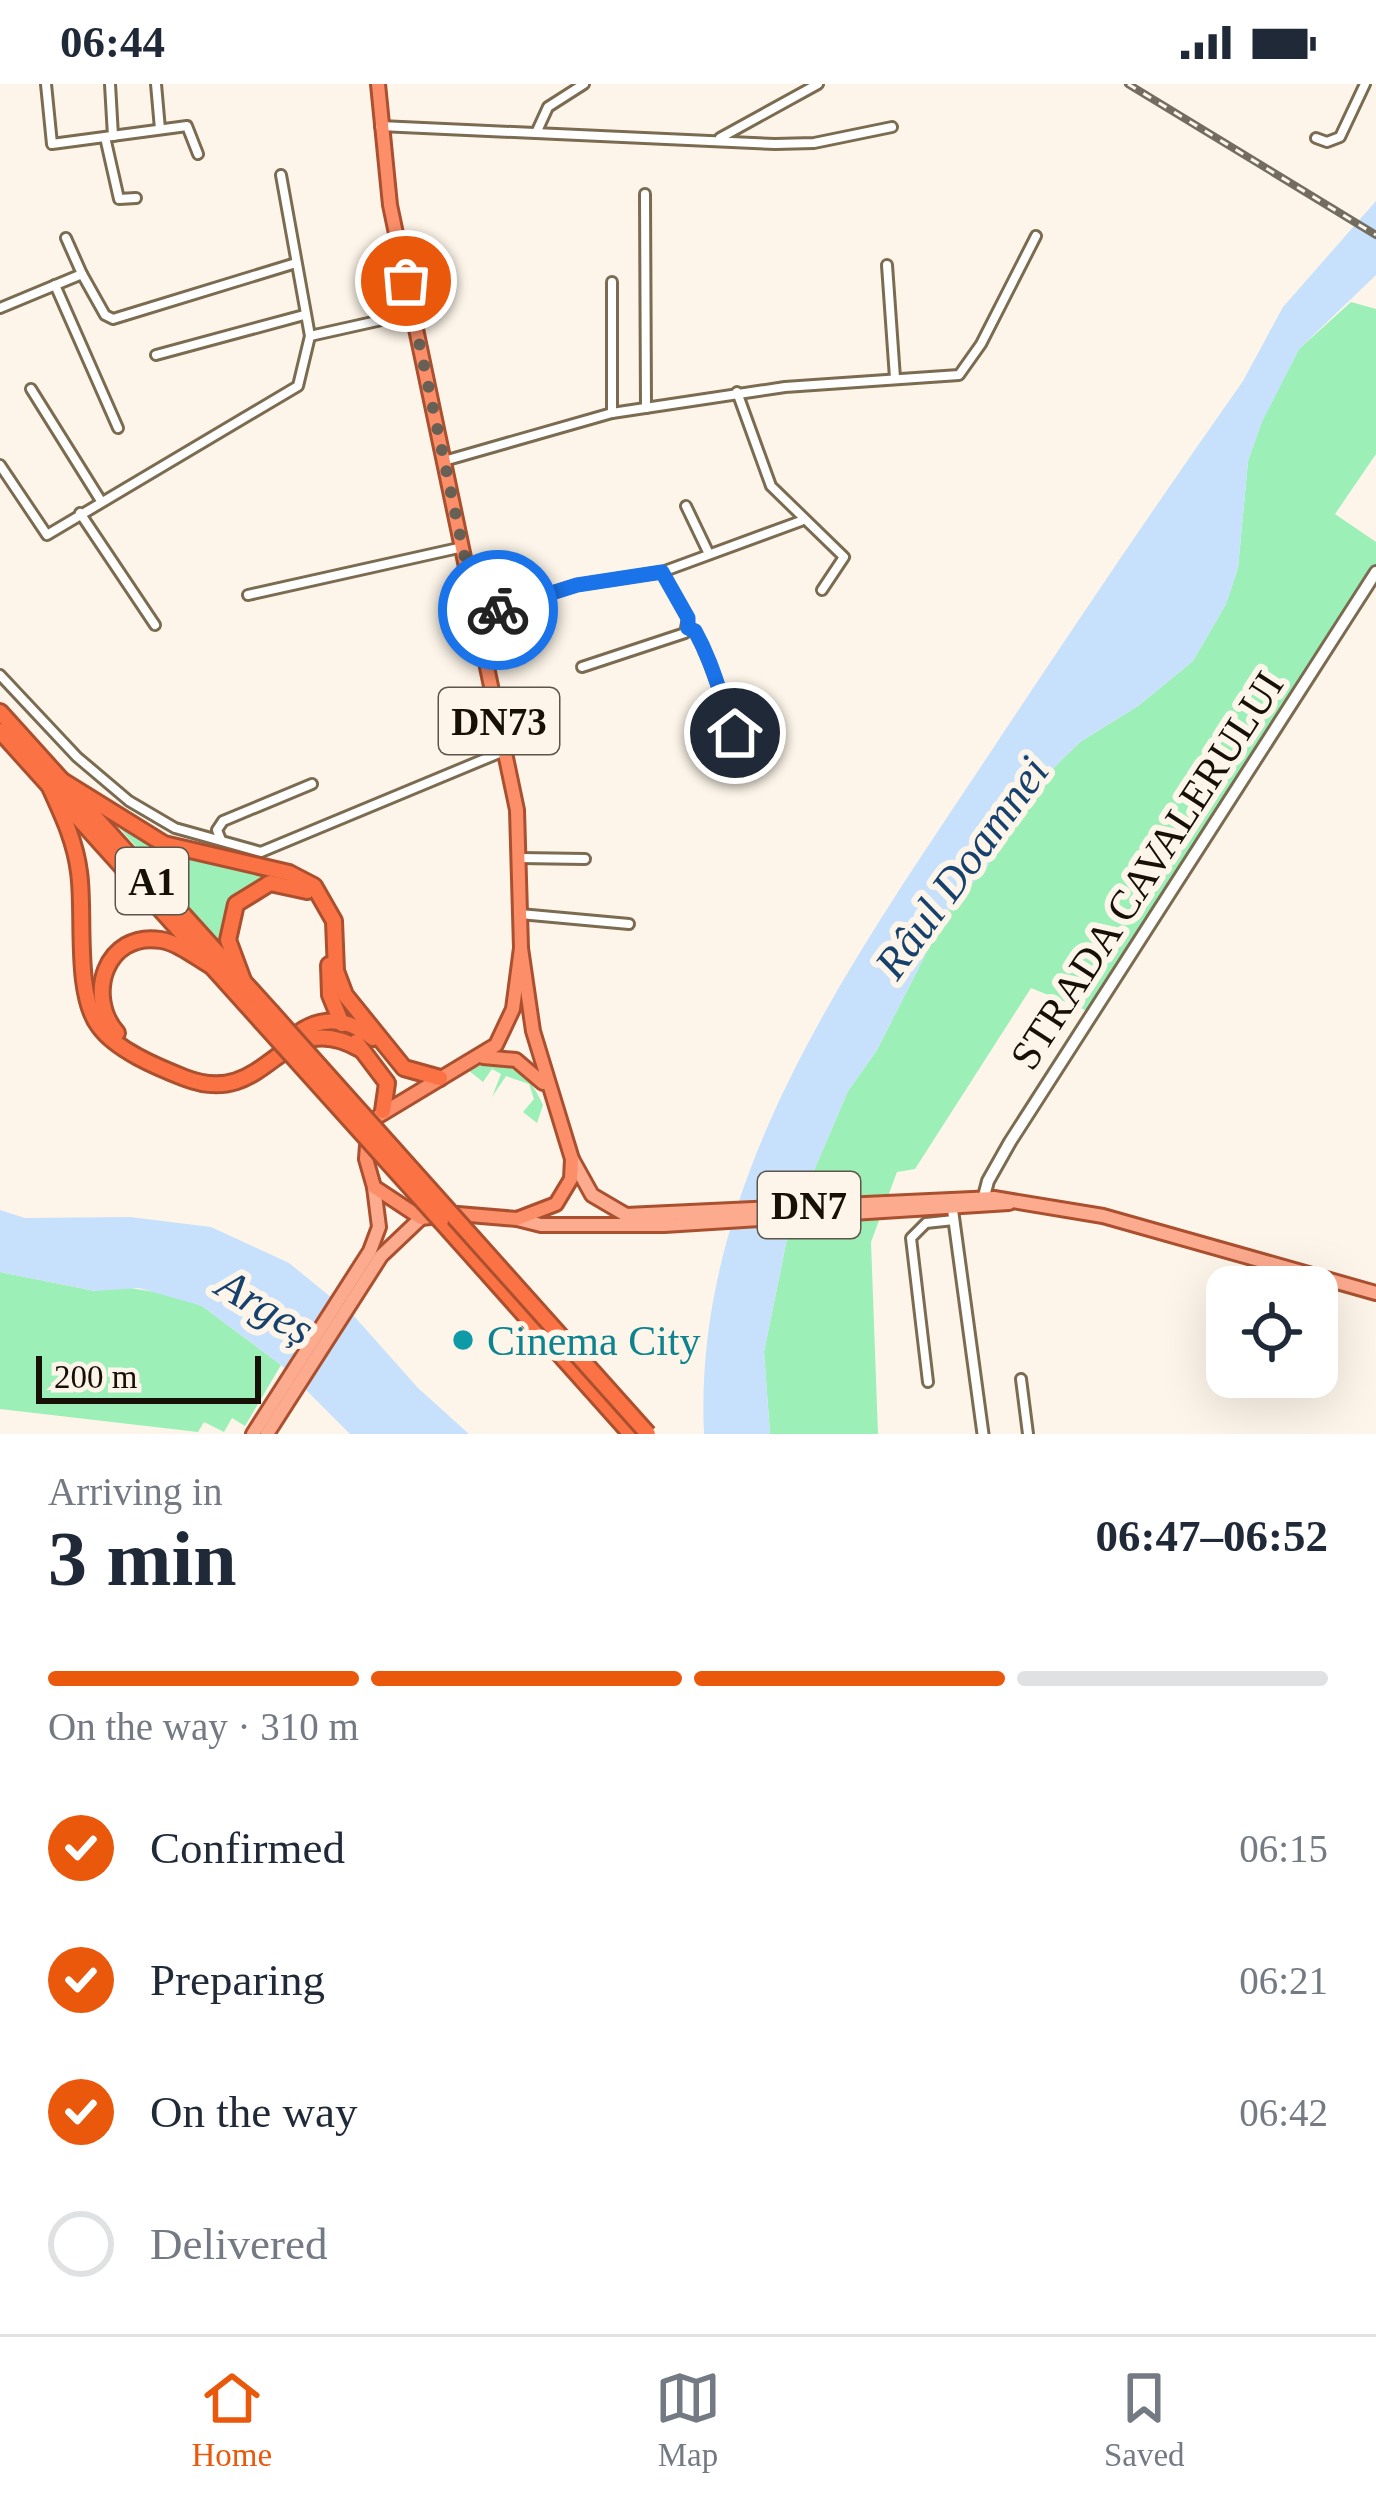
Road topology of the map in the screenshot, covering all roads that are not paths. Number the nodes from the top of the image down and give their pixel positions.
1 (46, 84) edge
2 (110, 84) edge
3 (156, 84) edge
4 (378, 84) edge
5 (584, 84) edge
6 (818, 84) edge
7 (1365, 84) edge
8 (380, 126) junction
9 (892, 127) dead end
10 (160, 129) junction
11 (537, 131) junction
12 (109, 136) junction
13 (1316, 138) dead end
14 (718, 139) junction
15 (198, 154) dead end
16 (281, 175) dead end
17 (645, 194) dead end
18 (136, 198) dead end
19 (1036, 236) dead end
20 (66, 238) dead end
21 (296, 263) junction
22 (887, 265) dead end
23 (82, 274) junction
24 (612, 283) dead end
25 (55, 285) junction
26 (0, 308) edge
27 (413, 314) junction
28 (304, 315) junction
29 (310, 336) junction
30 (156, 355) dead end
31 (895, 378) junction
32 (31, 389) dead end
33 (736, 392) junction
34 (646, 408) junction
35 (612, 413) junction
36 (118, 428) dead end
37 (444, 461) junction
38 (0, 465) edge
39 (101, 501) junction
40 (686, 506) dead end
41 (80, 513) junction
42 (801, 521) junction
43 (463, 547) junction
44 (709, 554) junction
45 (662, 572) junction
46 (1376, 572) edge
47 (822, 590) dead end
48 (248, 595) dead end
49 (477, 615) junction
50 (155, 625) dead end
51 (688, 628) junction
52 (582, 667) dead end
53 (0, 675) edge
54 (0, 712) edge
55 (0, 731) edge
56 (735, 733) dead end
57 (505, 750) junction
58 (55, 783) junction
59 (312, 784) dead end
60 (222, 842) junction
61 (520, 858) junction
62 (585, 859) dead end
63 (520, 914) junction
64 (629, 924) dead end
65 (520, 947) junction
66 (212, 967) junction
67 (328, 978) junction
68 (244, 982) junction
69 (266, 1017) junction
70 (340, 1021) junction
71 (306, 1028) junction
72 (360, 1048) junction
73 (386, 1049) junction
74 (482, 1057) junction
75 (440, 1078) junction
76 (547, 1087) junction
77 (383, 1111) junction
78 (572, 1159) junction
79 (374, 1187) junction
80 (982, 1203) junction
81 (953, 1210) junction
82 (421, 1218) junction
83 (695, 1218) junction
84 (517, 1220) junction
85 (367, 1266) junction
86 (1376, 1293) edge
87 (1021, 1379) dead end
88 (928, 1382) dead end
89 (253, 1434) edge
90 (267, 1434) edge
91 (631, 1434) edge
92 (648, 1434) edge
93 (982, 1434) edge
94 (1028, 1434) edge

1 - 12 street
2 - 12 street
3 - 10 street
4 - 8 highway, DN73
5 - 11 street
6 - 14 street
7 - 13 street
8 - 11 street
8 - 27 highway, DN73
9 - 14 street
10 - 12 street
10 - 15 street
11 - 14 street
12 - 18 street
16 - 21 street
17 - 34 street
19 - 31 street
20 - 23 street
21 - 23 street
21 - 28 street
22 - 31 street
23 - 25 street
24 - 35 street
25 - 26 street
25 - 36 street
27 - 29 street
27 - 37 highway, DN73
28 - 29 street
28 - 30 street
29 - 39 street
31 - 33 street
32 - 39 street
33 - 34 street
33 - 42 street
34 - 35 street
35 - 37 street
37 - 43 highway, DN73
38 - 41 street
39 - 41 street
40 - 44 street
41 - 50 street
42 - 44 street
42 - 47 street
43 - 48 street
43 - 49 highway, DN73
44 - 45 street
45 - 49 street
45 - 51 street
46 - 80 main road, STRADA CAVALERULUI
49 - 57 highway, DN73
51 - 52 street
51 - 56 street
53 - 60 street
54 - 58 highway, A1
55 - 58 highway, A1
57 - 60 street
57 - 61 highway, DN73
58 - 66 highway, A1
58 - 68 highway, A1
58 - 72 highway
58 - 73 highway
59 - 60 street
61 - 62 street
61 - 63 highway, DN73
63 - 64 street
63 - 65 highway, DN73
65 - 74 highway
65 - 76 highway
66 - 69 highway, A1
66 - 71 highway
67 - 68 highway
67 - 70 highway
67 - 71 highway
68 - 69 highway, A1
69 - 91 highway, A1, bridge
69 - 92 highway, A1, bridge
70 - 71 highway
70 - 72 highway
70 - 73 highway
72 - 77 highway
73 - 75 highway
74 - 75 highway
74 - 76 highway
75 - 77 highway
76 - 78 highway, DN7
77 - 79 highway
78 - 83 main road, DN7
78 - 84 highway
79 - 82 highway
79 - 85 main road
80 - 81 main road, DN7
80 - 86 main road, DN7
81 - 83 main road, DN7
81 - 88 street
81 - 93 street
82 - 84 highway, DN7
82 - 85 main road
83 - 84 main road, DN7
85 - 89 main road
85 - 90 main road
87 - 94 street

